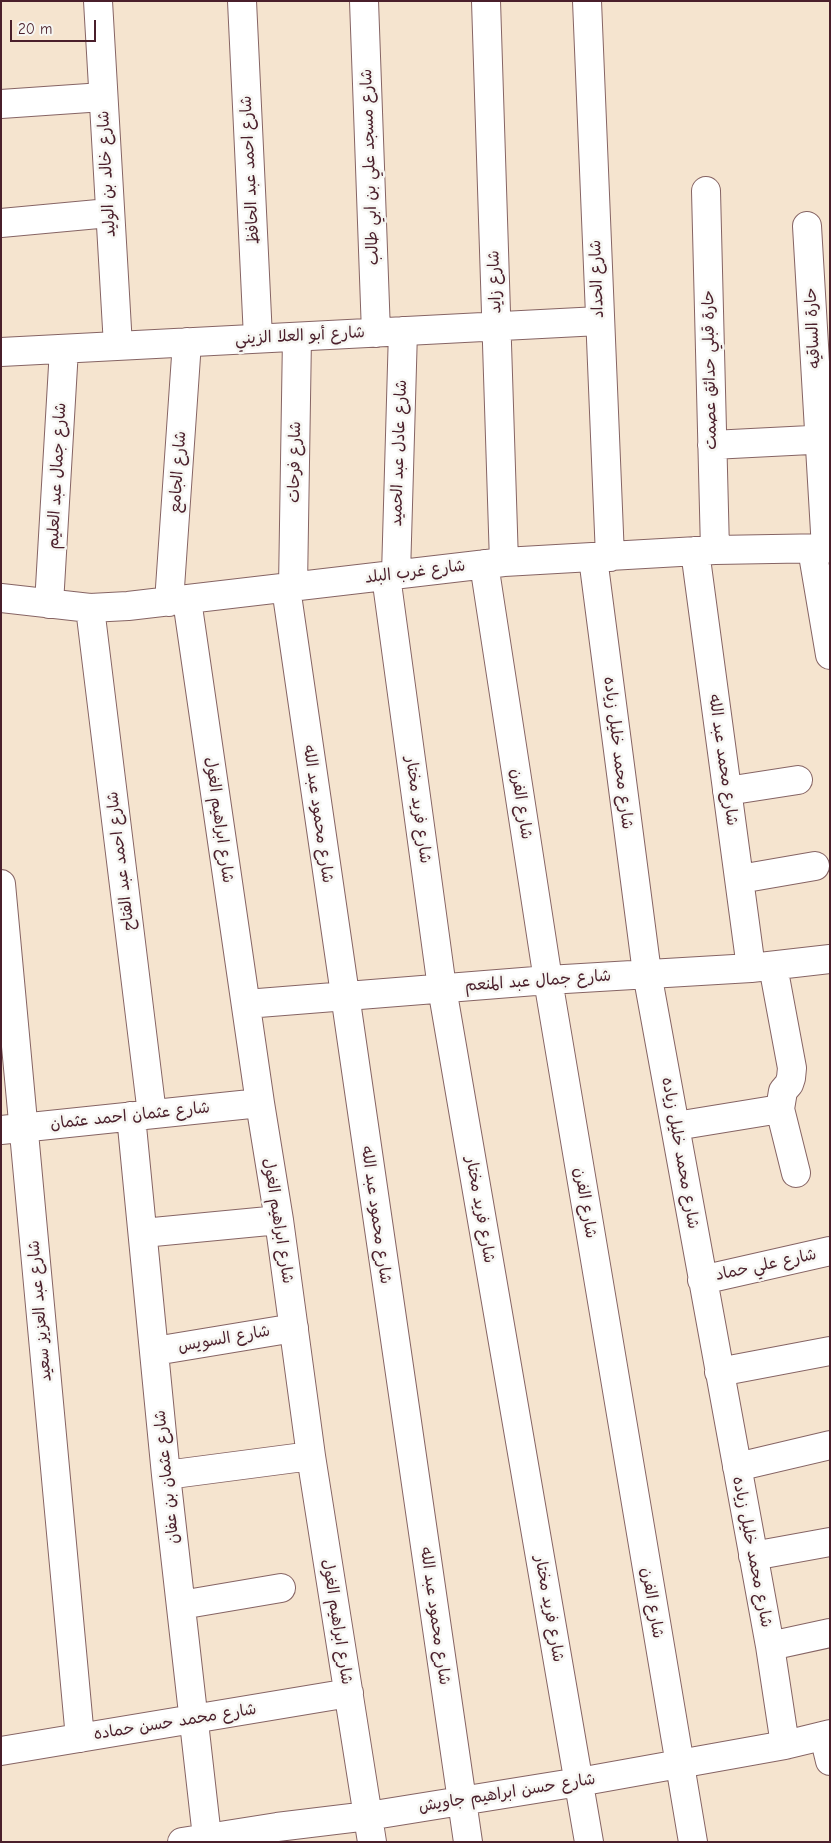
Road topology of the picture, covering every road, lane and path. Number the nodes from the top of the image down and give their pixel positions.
1 (98, 1) edge
2 (242, 1) edge
3 (364, 1) edge
4 (486, 1) edge
5 (587, 1) edge
6 (103, 97) junction
7 (1, 104) edge
8 (706, 191) dead end
9 (109, 213) junction
10 (1, 223) edge
11 (808, 226) dead end
12 (599, 321) junction
13 (497, 326) junction
14 (403, 331) junction
15 (376, 333) junction
16 (297, 337) junction
17 (258, 338) junction
18 (187, 342) junction
19 (118, 346) junction
20 (64, 349) junction
21 (1, 352) edge
22 (825, 440) edge
23 (712, 445) junction
24 (823, 549) edge
25 (705, 551) junction
26 (601, 558) junction
27 (494, 563) junction
28 (391, 575) junction
29 (290, 588) junction
30 (1, 598) edge
31 (178, 601) junction
32 (49, 604) junction
33 (90, 608) junction
34 (830, 656) edge
35 (798, 780) dead end
36 (727, 791) junction
37 (816, 866) dead end
38 (740, 879) junction
39 (1, 884) edge
40 (830, 959) edge
41 (762, 967) junction
42 (647, 974) junction
43 (548, 980) junction
44 (442, 988) junction
45 (344, 996) junction
46 (246, 1004) junction
47 (260, 1103) junction
48 (780, 1109) junction
49 (142, 1115) junction
50 (676, 1126) junction
51 (12, 1129) edge
52 (796, 1173) dead end
53 (279, 1220) junction
54 (143, 1233) junction
55 (830, 1251) edge
56 (702, 1280) junction
57 (294, 1328) junction
58 (155, 1351) junction
59 (830, 1351) edge
60 (719, 1372) junction
61 (830, 1445) edge
62 (311, 1456) junction
63 (737, 1467) junction
64 (166, 1475) junction
65 (830, 1542) edge
66 (753, 1556) junction
67 (281, 1588) dead end
68 (181, 1606) junction
69 (830, 1633) edge
70 (770, 1646) junction
71 (349, 1693) junction
72 (194, 1719) junction
73 (80, 1738) junction
74 (828, 1744) edge
75 (785, 1745) junction
76 (1, 1751) edge
77 (680, 1765) junction
78 (579, 1782) junction
79 (462, 1800) junction
80 (370, 1829) edge
81 (279, 1834) edge
82 (205, 1839) edge
83 (468, 1842) edge
84 (589, 1842) edge
85 (693, 1842) edge

1 - 6 street, شارع خالد بن الوليد
2 - 17 street, شارع احمد عبد الحافظ
3 - 15 street, شارع مسجد علي بن ابي طالب
4 - 13 street, شارع زايد
5 - 12 street, شارع الحداد
6 - 7 street
6 - 9 street, شارع خالد بن الوليد
8 - 23 street, حارة قبلي حدائق عصمت
9 - 10 street
9 - 19 street, شارع خالد بن الوليد
11 - 22 street, حارة الساقيه
12 - 13 street, شارع أبو العلا الزيني
12 - 26 street, شارع الحداد
13 - 14 street, شارع أبو العلا الزيني
13 - 27 street, شارع زايد
14 - 15 street, شارع أبو العلا الزيني
14 - 28 street, شارع عادل عبد الحميد
15 - 16 street, شارع أبو العلا الزيني
16 - 17 street, شارع أبو العلا الزيني
16 - 29 street, شارع فرحات
17 - 18 street, شارع أبو العلا الزيني
18 - 19 street, شارع أبو العلا الزيني
18 - 31 street, شارع الجامع
19 - 20 street, شارع أبو العلا الزيني
20 - 21 street, شارع أبو العلا الزيني
20 - 32 street, شارع جمال عبد العليم
22 - 23 street
22 - 24 street, حارة الساقيه
23 - 25 street, حارة قبلي حدائق عصمت
24 - 25 street, شارع غرب البلد
24 - 34 street, حارة الساقيه
25 - 26 street, شارع غرب البلد
25 - 36 street, شارع محمد عبد الله
26 - 27 street, شارع غرب البلد
26 - 42 street, شارع محمد خليل زياده
27 - 28 street, شارع غرب البلد
27 - 43 street, شارع الفرن
28 - 29 street, شارع غرب البلد
28 - 44 street, شارع فريد مختار
29 - 31 street, شارع غرب البلد
29 - 45 street, شارع محمود عبد الله
30 - 32 street, شارع غرب البلد
31 - 33 street, شارع غرب البلد
31 - 46 street, شارع ابراهيم الغول
32 - 33 street, شارع غرب البلد
33 - 49 street, شارع احمد عبد الفتاح
35 - 36 street
36 - 38 street, شارع محمد عبد الله
37 - 38 street
38 - 41 street, شارع محمد عبد الله
39 - 51 street, شارع عبد العزيز سعيد
40 - 41 street, شارع جمال عبد المنعم
41 - 42 street, شارع جمال عبد المنعم
41 - 48 street, شارع محمد عبد الله
42 - 43 street, شارع جمال عبد المنعم
42 - 50 street, شارع محمد خليل زياده
43 - 44 street, شارع جمال عبد المنعم
43 - 77 street, شارع الفرن
44 - 45 street, شارع جمال عبد المنعم
44 - 78 street, شارع فريد مختار
45 - 46 street, شارع جمال عبد المنعم
45 - 79 street, شارع محمود عبد الله
46 - 47 street, شارع ابراهيم الغول
47 - 49 street, شارع عثمان احمد عثمان
47 - 53 street, شارع ابراهيم الغول
48 - 50 street
48 - 52 street
49 - 51 street, شارع عثمان احمد عثمان
49 - 54 street, شارع عثمان بن عفان
50 - 56 street, شارع محمد خليل زياده
51 - 73 street, شارع عبد العزيز سعيد
53 - 54 street
53 - 57 street, شارع ابراهيم الغول
54 - 58 street, شارع عثمان بن عفان
55 - 56 street, شارع علي حماد
56 - 60 street, شارع محمد خليل زياده
57 - 58 street, شارع السويس
57 - 62 street, شارع ابراهيم الغول
58 - 64 street, شارع عثمان بن عفان
59 - 60 street
60 - 63 street, شارع محمد خليل زياده
61 - 63 street
62 - 64 street
62 - 71 street, شارع ابراهيم الغول
63 - 66 street, شارع محمد خليل زياده
64 - 68 street, شارع عثمان بن عفان
65 - 66 street
66 - 70 street, شارع محمد خليل زياده
67 - 68 street
68 - 72 street, شارع عثمان بن عفان
69 - 70 street
70 - 75 street, شارع محمد خليل زياده
71 - 72 street, شارع محمد حسن حماده
71 - 80 street, شارع ابراهيم الغول
72 - 73 street, شارع محمد حسن حماده
72 - 82 street, شارع عثمان بن عفان
73 - 76 street, شارع محمد حسن حماده
74 - 75 street, شارع حسن ابراهيم جاويش
75 - 77 street, شارع حسن ابراهيم جاويش
77 - 78 street, شارع حسن ابراهيم جاويش
77 - 85 street, شارع الفرن
78 - 79 street, شارع حسن ابراهيم جاويش
78 - 84 street, شارع فريد مختار
79 - 80 street, شارع حسن ابراهيم جاويش
79 - 83 street, شارع محمود عبد الله
80 - 81 street, شارع حسن ابراهيم جاويش
81 - 82 street, شارع حسن ابراهيم جاويش

